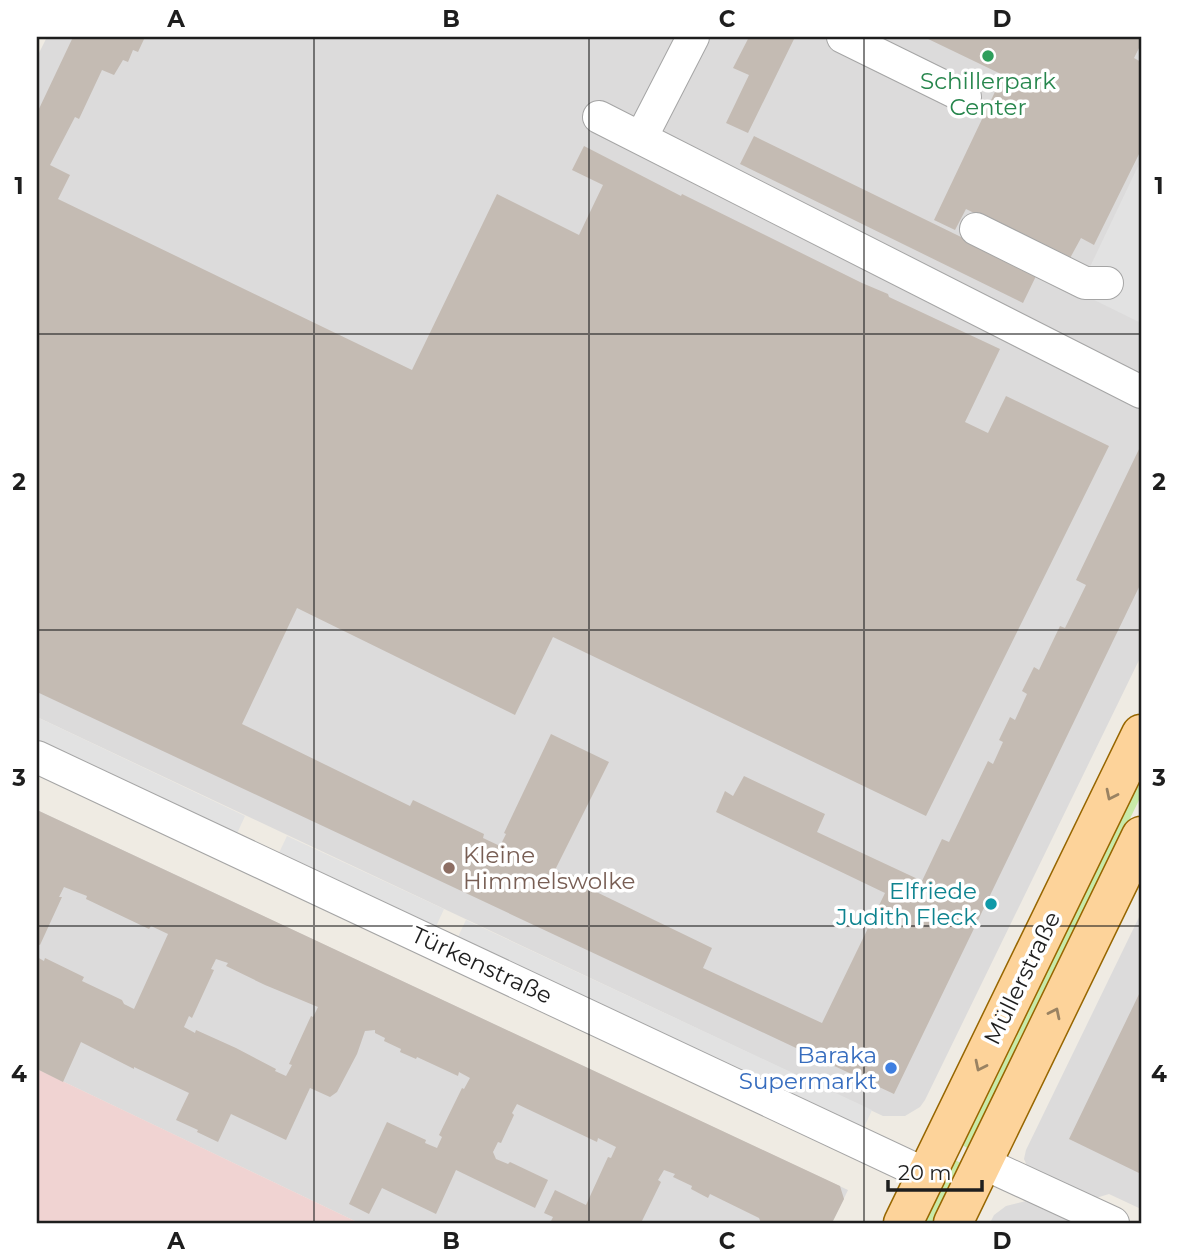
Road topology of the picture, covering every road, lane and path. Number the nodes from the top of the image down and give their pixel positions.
1 (693, 37) edge
2 (843, 37) edge
3 (965, 97) dead end
4 (599, 117) dead end
5 (640, 138) junction
6 (976, 229) dead end
7 (1107, 283) dead end
8 (1141, 392) edge
9 (1141, 734) edge
10 (37, 757) edge
11 (1141, 836) edge
12 (983, 1163) junction
13 (927, 1175) junction
14 (903, 1223) edge
15 (953, 1223) edge
16 (1113, 1223) edge

1 - 5 street
2 - 3 street
4 - 5 street
5 - 8 street
6 - 7 street
9 -> 13 main road, Müllerstraße
10 - 13 street, Türkenstraße
12 -> 11 main road, Müllerstraße
12 - 15 main road, Müllerstraße
12 - 16 street
13 - 14 main road, Müllerstraße

